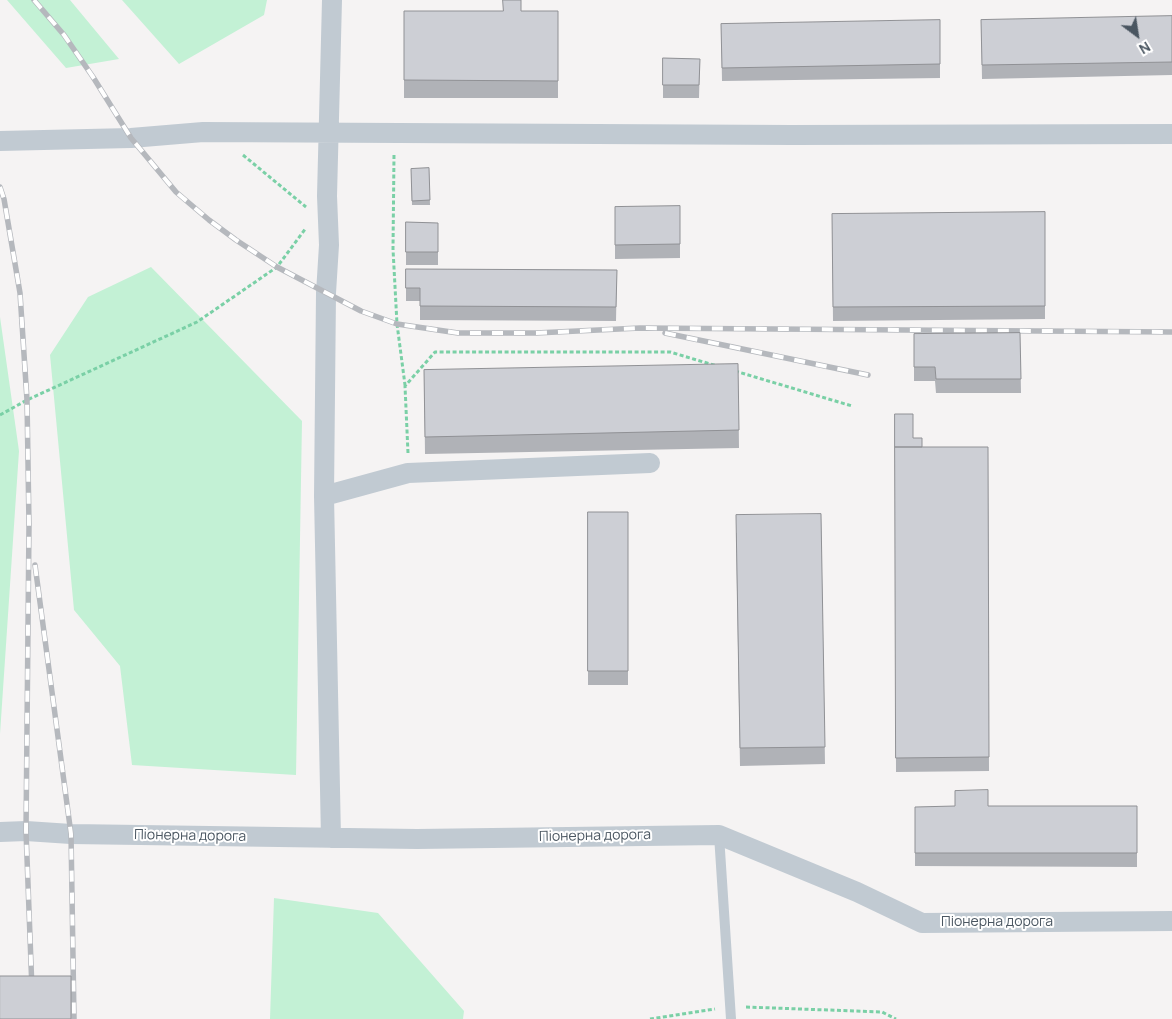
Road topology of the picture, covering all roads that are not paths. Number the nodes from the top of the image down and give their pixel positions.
1 (332, 0) edge
2 (329, 132) junction
3 (1172, 134) edge
4 (0, 141) edge
5 (650, 464) dead end
6 (324, 496) junction
7 (0, 832) edge
8 (719, 834) junction
9 (331, 838) junction
10 (1172, 921) edge
11 (731, 1019) edge

1 - 2 street
2 - 3 street
2 - 4 street
2 - 6 street
5 - 6 street
6 - 9 street
7 - 9 street, Піонерна дорога
8 - 9 street, Піонерна дорога
8 - 10 street, Піонерна дорога
8 - 11 lane

